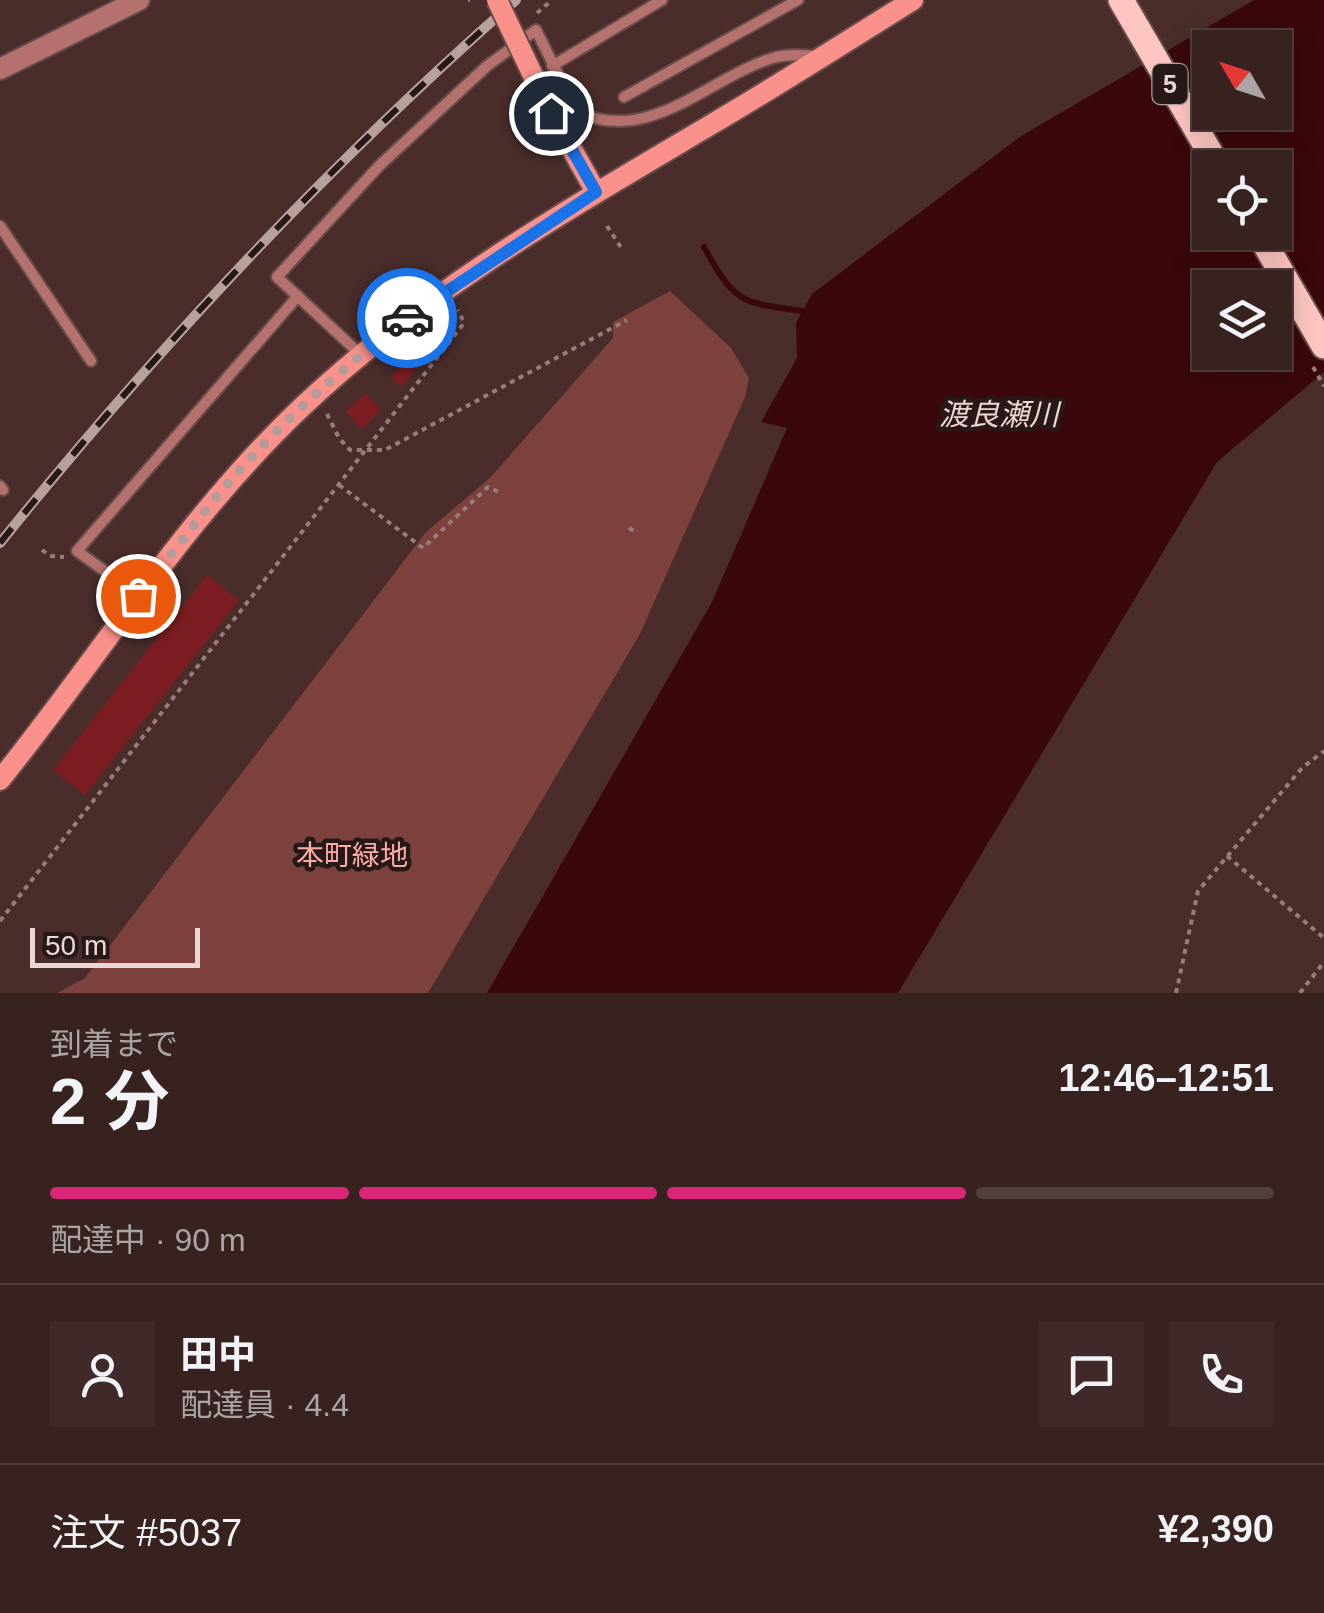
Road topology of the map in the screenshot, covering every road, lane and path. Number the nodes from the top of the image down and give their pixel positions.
1 (138, 0) edge
2 (497, 0) edge
3 (662, 0) edge
4 (798, 0) edge
5 (913, 0) edge
6 (1121, 0) edge
7 (823, 56) junction
8 (552, 66) junction
9 (0, 69) edge
10 (624, 97) dead end
11 (1208, 150) edge
12 (596, 192) junction
13 (0, 226) edge
14 (607, 226) dead end
15 (622, 250) dead end
16 (1268, 250) edge
17 (298, 296) junction
18 (458, 310) dead end
19 (628, 320) dead end
20 (1324, 346) edge
21 (360, 354) junction
22 (90, 362) dead end
23 (326, 414) dead end
24 (366, 452) junction
25 (339, 485) junction
26 (501, 493) dead end
27 (138, 596) junction
28 (1324, 752) edge
29 (0, 780) edge
30 (1227, 856) junction
31 (0, 921) edge
32 (1324, 938) edge
33 (1324, 962) edge
34 (1176, 993) edge
35 (1300, 993) edge

1 - 9 street
2 - 12 street, bridge
3 - 8 lane
4 - 10 lane
5 - 7 street
6 - 11 main road, 5
7 - 8 lane
7 - 12 street
8 - 17 lane
12 - 21 street
13 - 22 lane
14 - 15 path
16 - 20 main road
17 - 21 lane
17 - 27 lane
18 - 24 path
19 - 24 path
21 - 27 street
23 - 24 path
24 - 25 path
25 - 26 path
25 - 31 path
27 - 29 street
28 - 30 path
30 - 32 path
30 - 34 path
33 - 35 path

